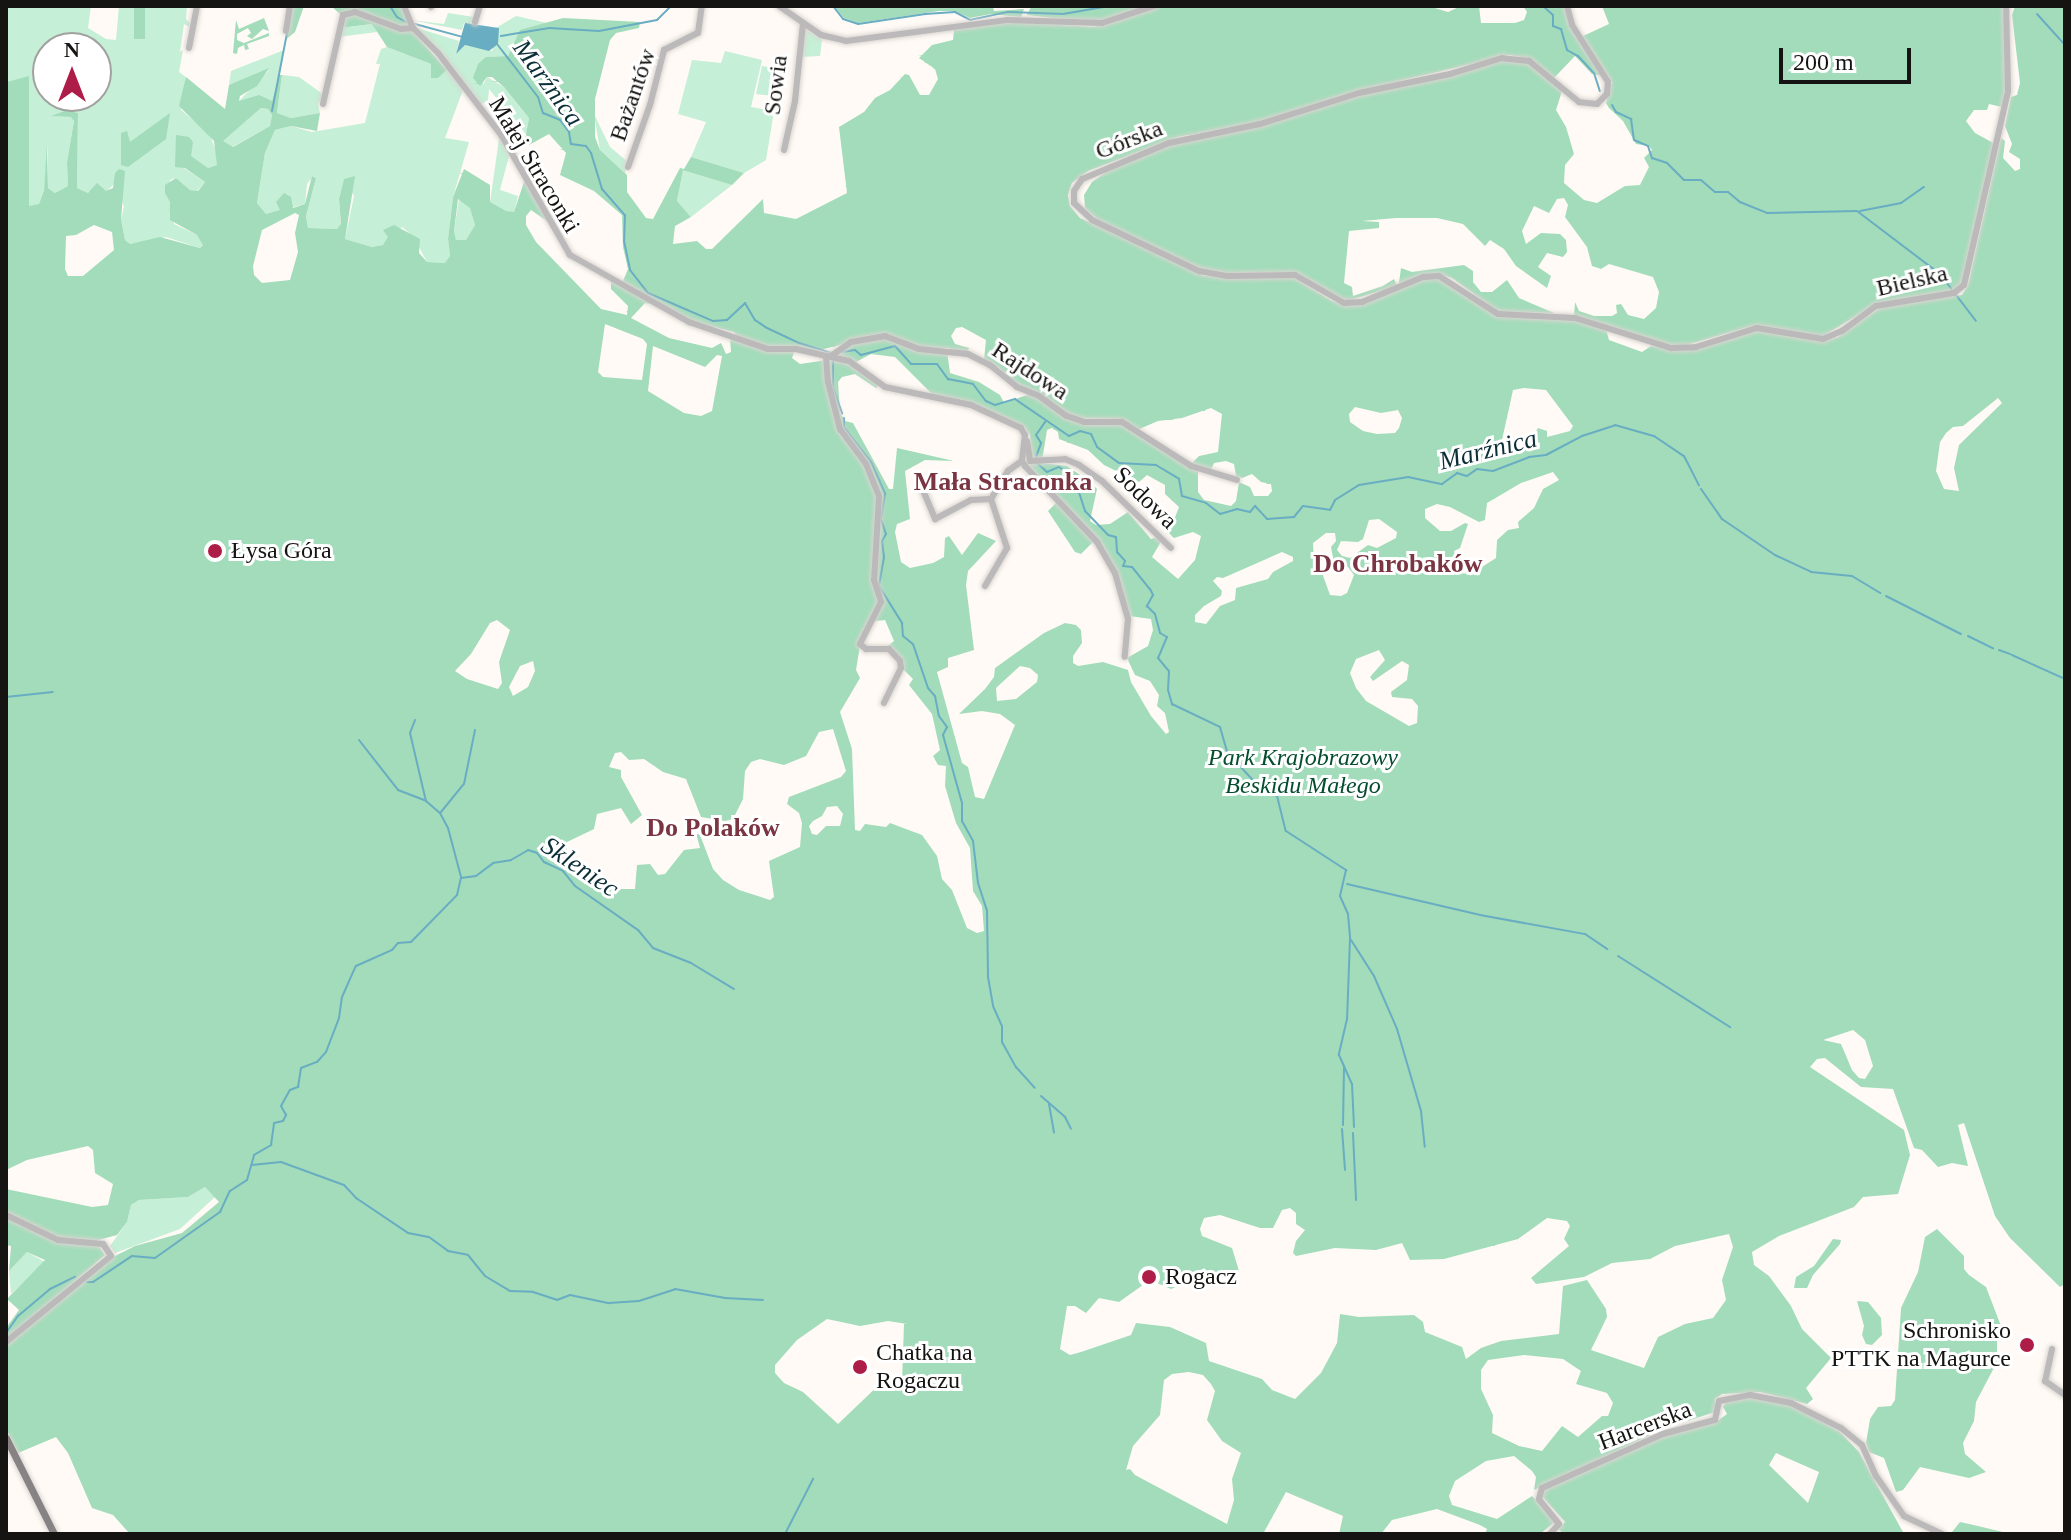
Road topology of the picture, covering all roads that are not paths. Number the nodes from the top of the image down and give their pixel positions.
1 (197, 6) edge
2 (290, 6) edge
3 (404, 6) edge
4 (480, 6) edge
5 (702, 6) edge
6 (779, 6) edge
7 (1154, 6) edge
8 (1567, 6) edge
9 (2006, 6) edge
10 (475, 22) dead end
11 (803, 24) junction
12 (411, 25) junction
13 (286, 31) dead end
14 (189, 48) dead end
15 (323, 104) dead end
16 (784, 150) dead end
17 (628, 167) dead end
18 (1644, 340) joint
19 (840, 348) junction
20 (817, 353) junction
21 (830, 356) junction
22 (1025, 435) junction
23 (1022, 461) junction
24 (1237, 480) dead end
25 (922, 488) dead end
26 (991, 499) junction
27 (1171, 548) dead end
28 (985, 586) dead end
29 (1125, 657) dead end
30 (884, 703) dead end
31 (6, 1215) edge
32 (6, 1342) edge
33 (2052, 1349) dead end
34 (2065, 1395) edge
35 (6, 1438) edge
36 (54, 1534) edge
37 (1550, 1534) edge
38 (1942, 1534) edge

1 - 14 street
2 - 13 street
3 - 12 street, Małej Straconki
4 - 10 street
5 - 17 street, Bażantów
6 - 11 street
7 - 11 street
8 - 18 street, Górska
9 - 18 street, Bielska
11 - 16 street, Sowia
12 - 15 street
12 - 20 street, Małej Straconki
19 - 20 street, Rajdowa
19 - 21 street, Rajdowa
19 - 24 street, Rajdowa
20 - 21 street, Małej Straconki
21 - 22 street, Małej Straconki
21 - 30 street
22 - 23 street
22 - 27 street, Sodowa
23 - 26 street
23 - 29 street
25 - 26 street
26 - 28 street
31 - 32 street
33 - 34 street
35 - 36 main road
37 - 38 street, Harcerska

